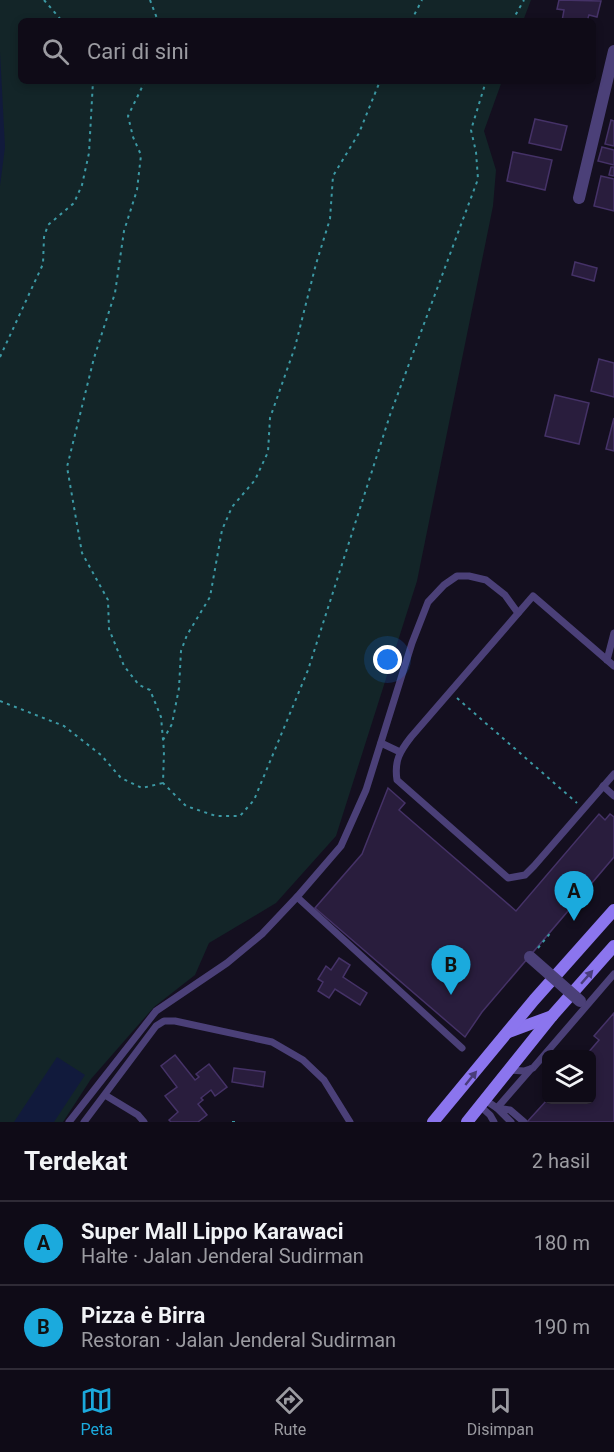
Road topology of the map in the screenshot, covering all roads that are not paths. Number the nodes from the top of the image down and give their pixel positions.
1 (614, 51) edge
2 (579, 198) dead end
3 (518, 613) junction
4 (614, 633) edge
5 (607, 660) junction
6 (614, 666) edge
7 (381, 743) junction
8 (400, 752) junction
9 (614, 774) edge
10 (603, 786) junction
11 (614, 796) edge
12 (297, 897) junction
13 (614, 910) edge
14 (614, 946) edge
15 (530, 957) road end
16 (614, 974) edge
17 (580, 1001) dead end
18 (552, 1016) junction
19 (508, 1032) junction
20 (462, 1048) dead end
21 (532, 1068) junction
22 (509, 1070) junction
23 (105, 1095) junction
24 (482, 1103) junction
25 (497, 1108) junction
26 (69, 1122) edge
27 (84, 1122) edge
28 (144, 1122) edge
29 (350, 1122) edge
30 (433, 1122) edge
31 (467, 1122) edge
32 (494, 1122) edge
33 (511, 1122) edge
34 (524, 1122) edge

1 - 2 street
3 - 5 lane
3 - 7 lane
3 - 8 lane
4 - 5 lane
5 - 6 lane
7 - 8 lane
7 - 12 lane
8 - 10 lane
9 - 10 lane
10 - 11 lane
12 - 20 lane
12 - 26 lane
13 - 19 street
18 -> 14 street
15 - 17 street, bridge
16 - 21 lane
18 - 19 street
18 - 22 street
30 -> 19 street
21 - 22 lane
21 - 25 lane
22 - 24 street
23 - 27 lane
23 - 28 lane
23 - 29 lane
24 - 25 lane
24 - 31 street
24 - 32 lane
25 - 33 lane
25 - 34 lane

